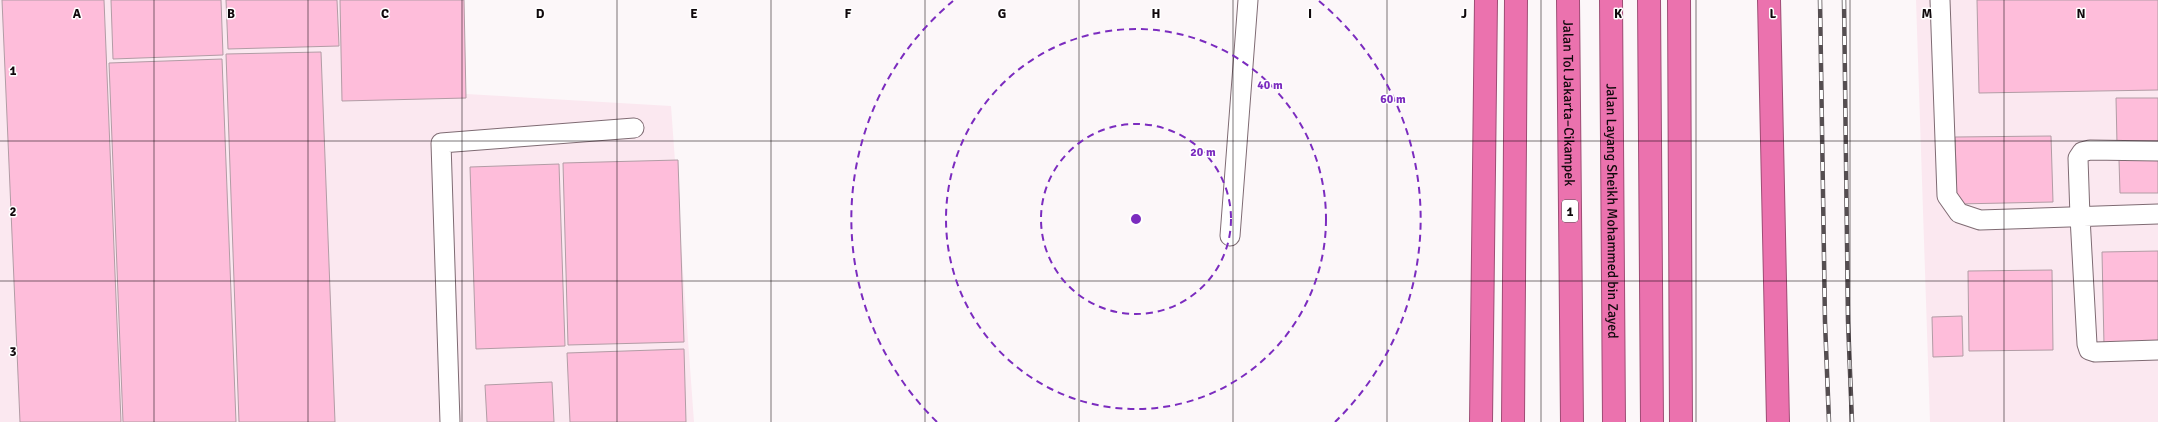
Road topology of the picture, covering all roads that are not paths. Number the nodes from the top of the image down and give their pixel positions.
1 (1248, 0) edge
2 (1486, 0) edge
3 (1516, 0) edge
4 (1568, 0) edge
5 (1611, 0) edge
6 (1649, 0) edge
7 (1679, 0) edge
8 (1769, 0) edge
9 (1940, 0) edge
10 (634, 128) dead end
11 (2158, 151) edge
12 (2158, 214) edge
13 (2080, 217) junction
14 (1230, 236) dead end
15 (2158, 350) edge
16 (450, 422) edge
17 (1481, 422) edge
18 (1513, 422) edge
19 (1572, 422) edge
20 (1614, 422) edge
21 (1652, 422) edge
22 (1681, 422) edge
23 (1778, 422) edge

1 - 14 lane
2 - 17 highway
3 - 18 highway
4 - 19 highway, Jalan Tol Jakarta–Cikampek / 1
5 - 20 highway, Jalan Layang Sheikh Mohammed bin Zayed
6 - 21 highway
7 - 22 highway
8 - 23 highway
9 - 13 lane
10 - 16 lane
11 - 13 lane
12 - 13 lane
13 - 15 lane

